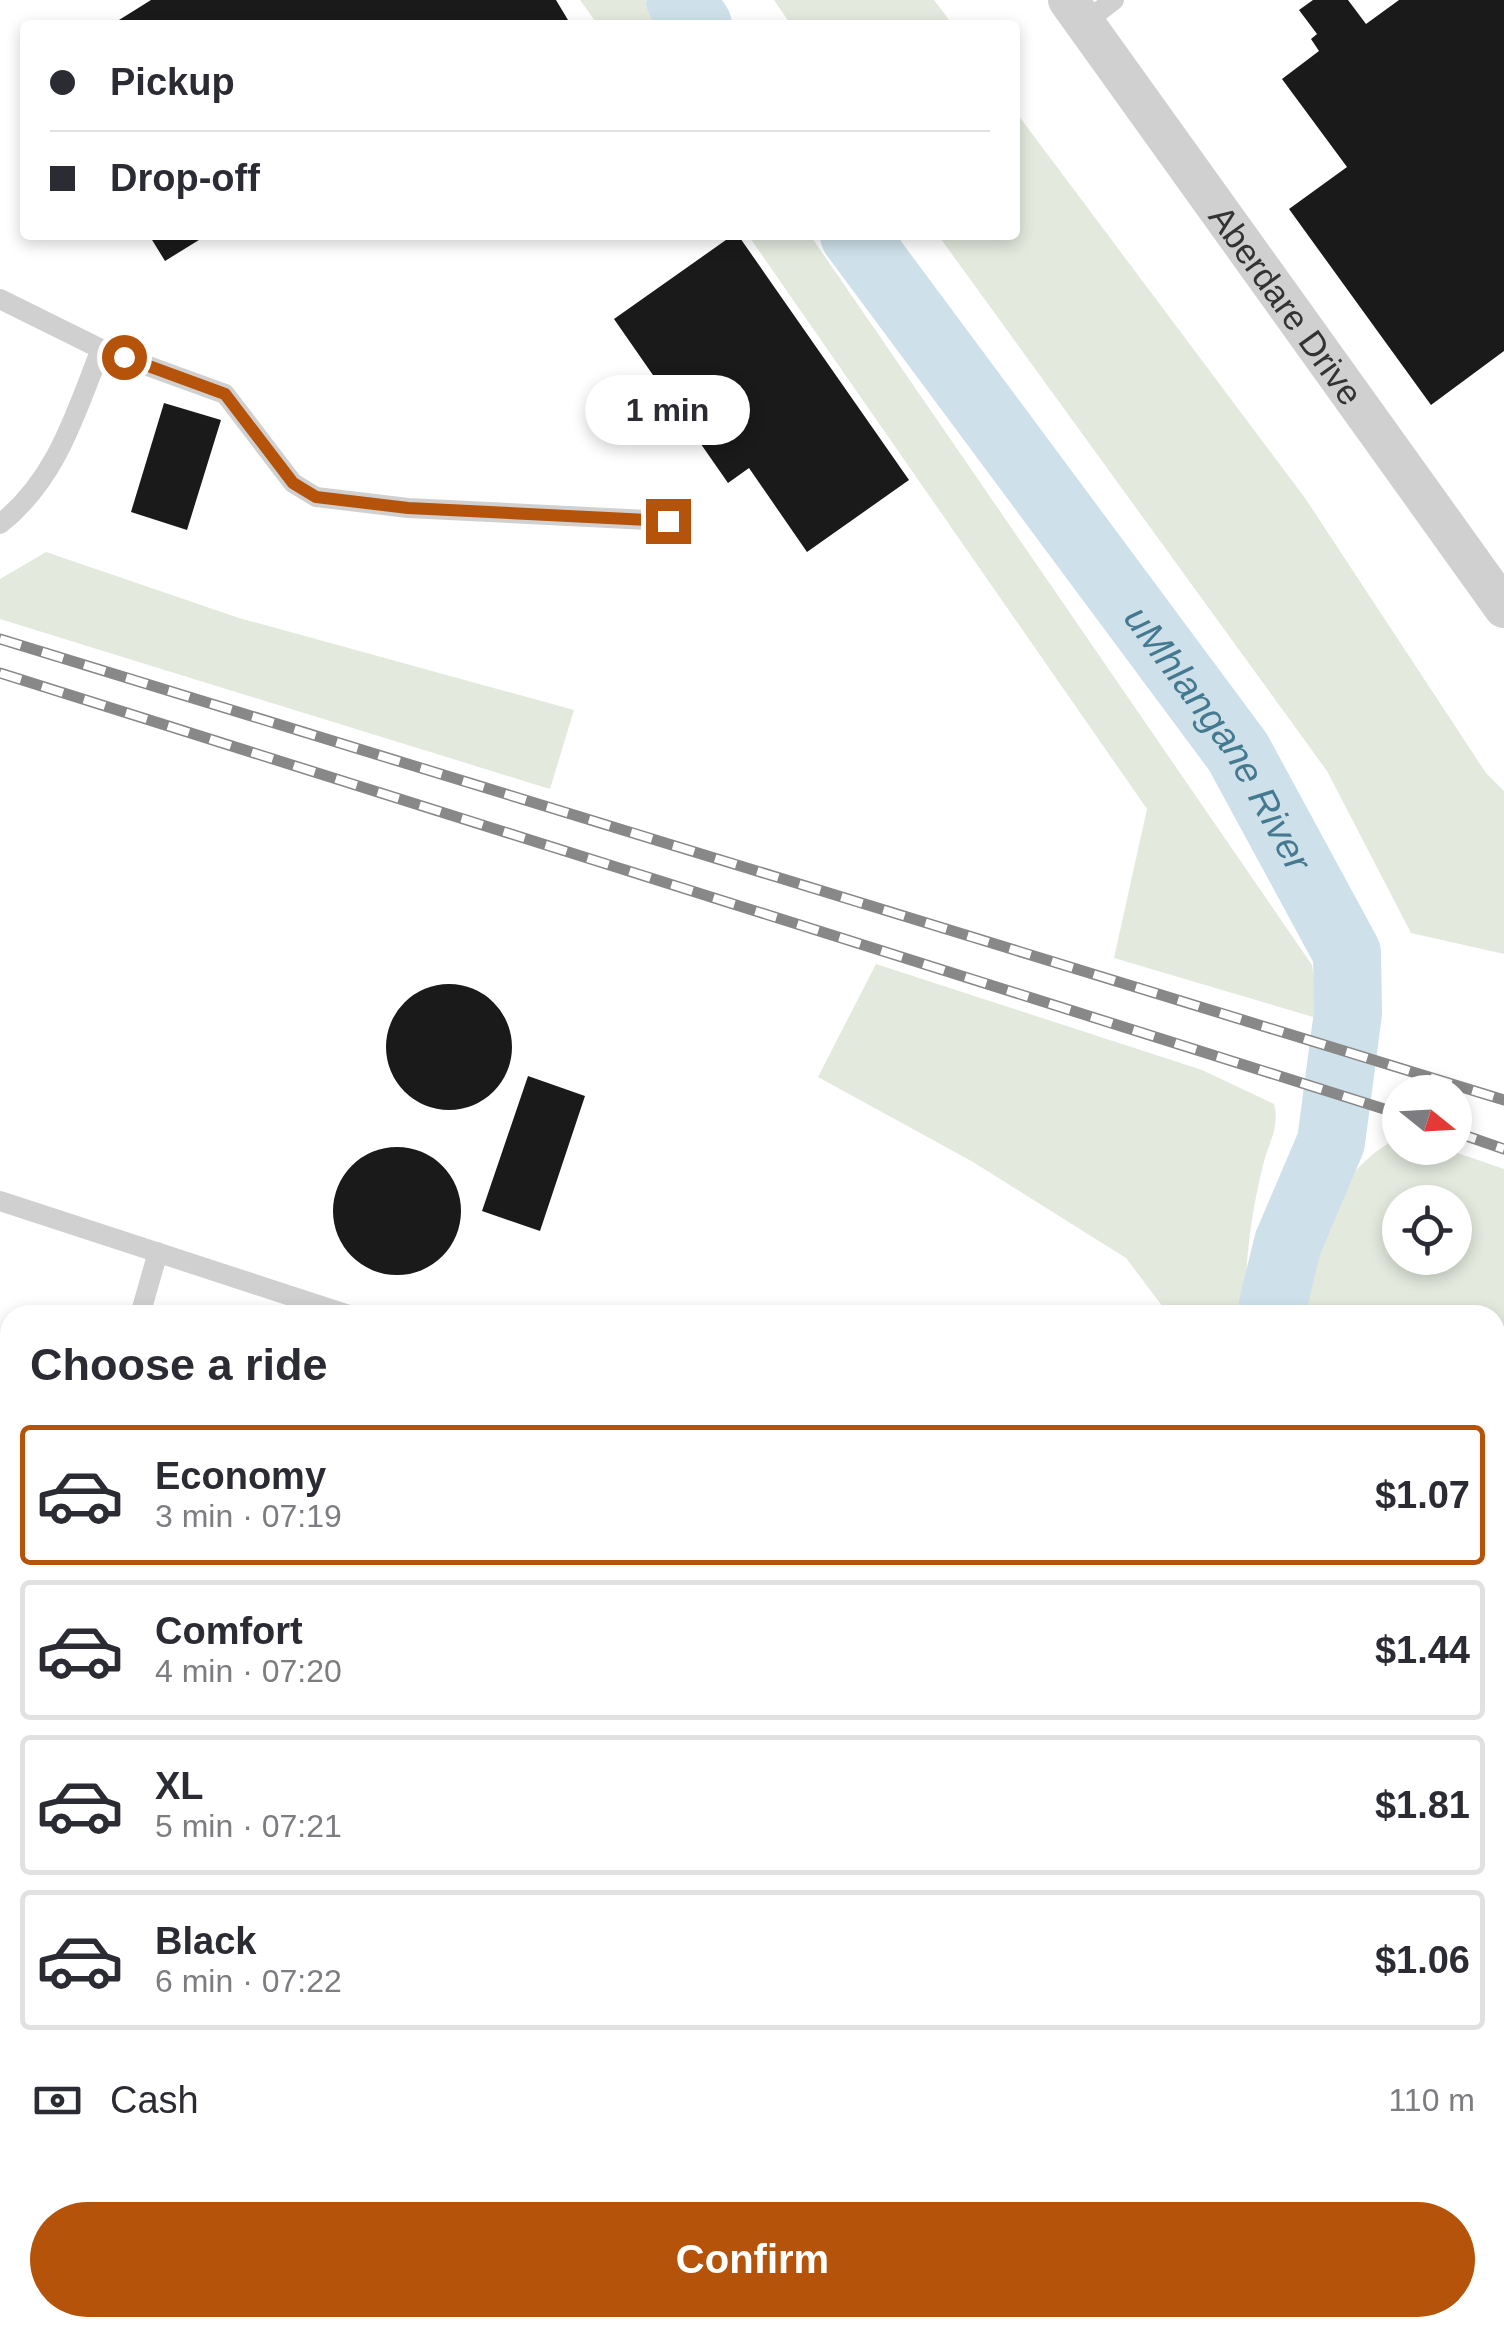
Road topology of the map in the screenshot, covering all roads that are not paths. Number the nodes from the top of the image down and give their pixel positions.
1 (1088, 8) edge
2 (0, 299) edge
3 (101, 349) junction
4 (668, 521) dead end
5 (0, 524) edge
6 (1504, 608) edge
7 (0, 1201) edge
8 (158, 1252) junction
9 (143, 1305) edge
10 (319, 1305) edge

1 - 6 street, Aberdare Drive
2 - 3 lane
3 - 4 lane
3 - 5 lane
7 - 8 lane
8 - 9 lane
8 - 10 lane

